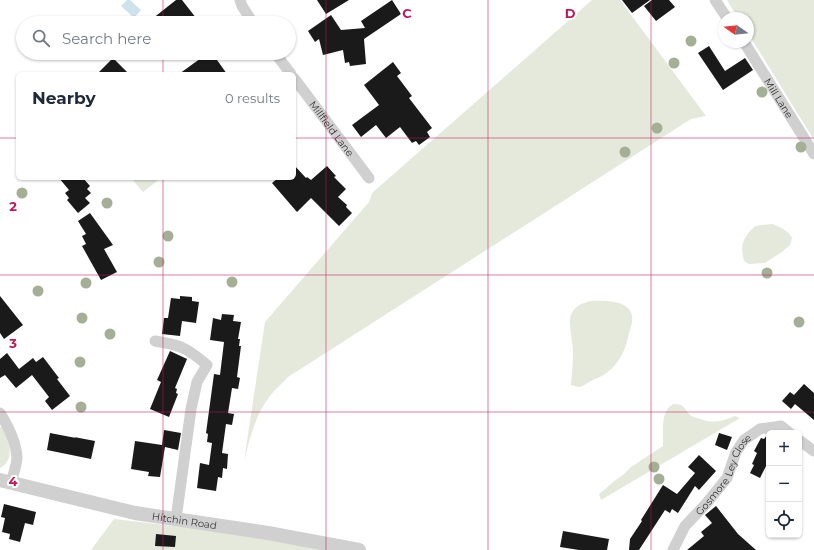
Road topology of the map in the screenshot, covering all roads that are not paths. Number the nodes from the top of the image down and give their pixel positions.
1 (240, 0) edge
2 (715, 0) edge
3 (723, 12) edge
4 (248, 16) edge
5 (748, 48) edge
6 (280, 60) edge
7 (289, 72) edge
8 (296, 81) edge
9 (814, 154) edge
10 (369, 178) dead end
11 (155, 341) dead end
12 (0, 413) edge
13 (786, 430) edge
14 (802, 442) edge
15 (814, 451) edge
16 (6, 481) edge
17 (176, 519) junction
18 (359, 550) edge
19 (673, 550) edge

1 - 4 street
2 - 3 street
5 - 9 street, Mill Lane
6 - 7 street
8 - 10 street, Millfield Lane
11 - 17 street
12 - 16 street
13 - 19 street, Gosmore Ley Close
14 - 15 street
16 - 17 street, Hitchin Road
17 - 18 street, Hitchin Road

